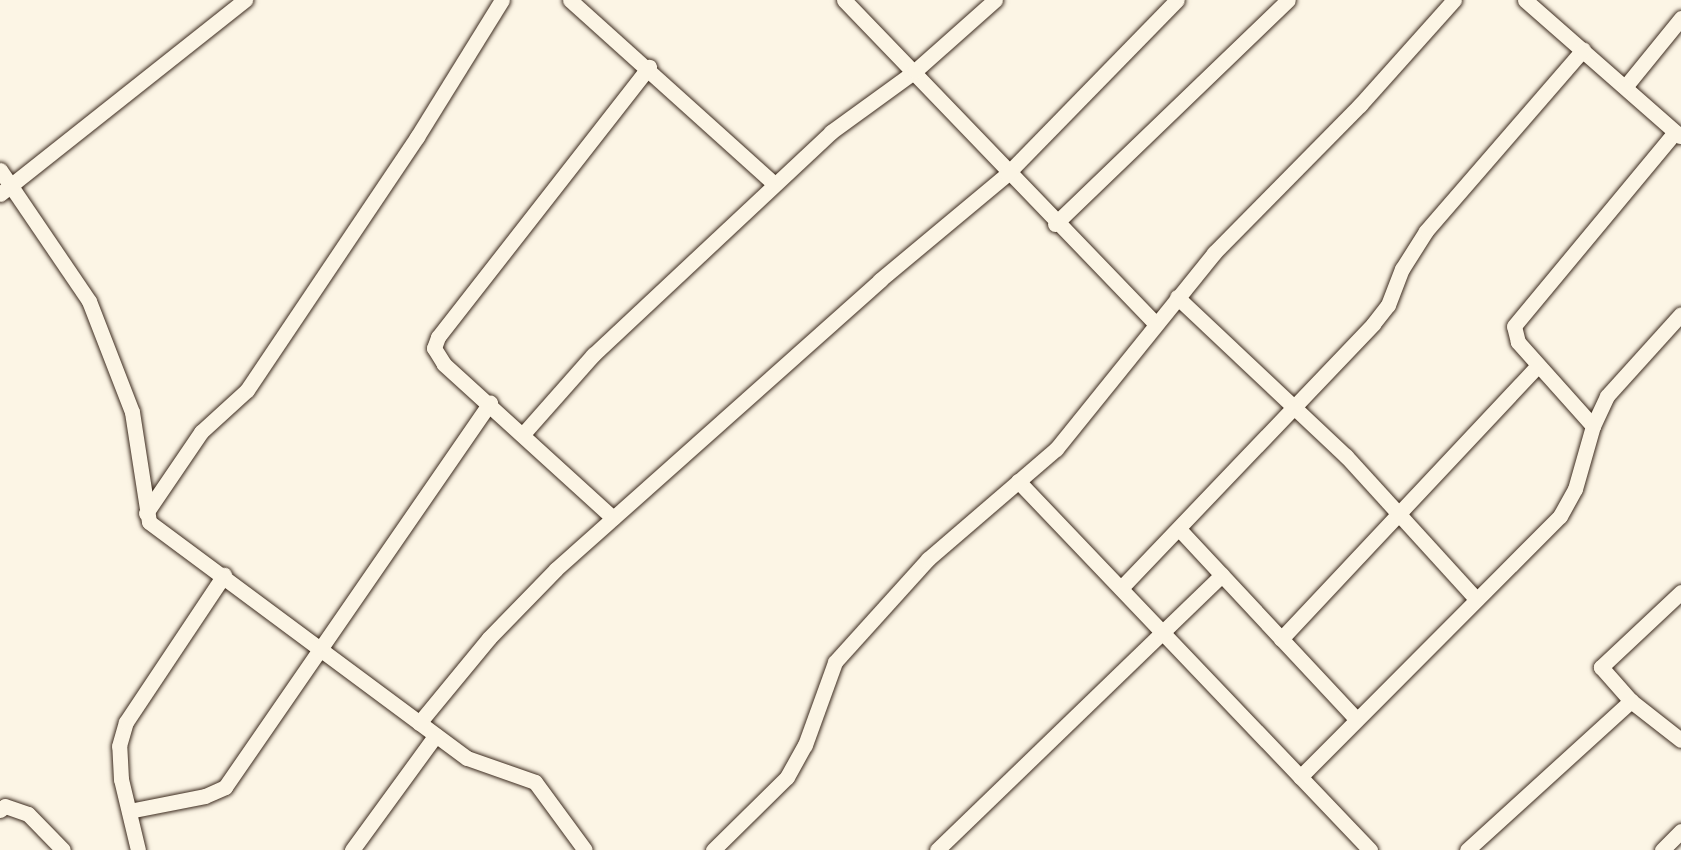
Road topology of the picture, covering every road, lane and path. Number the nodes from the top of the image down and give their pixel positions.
1 (244, 0) edge
2 (502, 0) edge
3 (570, 0) edge
4 (844, 0) edge
5 (994, 0) edge
6 (1176, 0) edge
7 (1288, 0) edge
8 (1454, 0) edge
9 (1533, 3) edge
10 (1681, 18) edge
11 (1583, 50) junction
12 (649, 67) junction
13 (915, 71) junction
14 (1625, 88) junction
15 (1678, 134) edge
16 (0, 170) edge
17 (1007, 174) junction
18 (774, 184) junction
19 (5, 190) edge
20 (1056, 224) junction
21 (1177, 297) junction
22 (1681, 314) edge
23 (1155, 323) junction
24 (1537, 366) junction
25 (490, 403) junction
26 (1294, 410) junction
27 (1593, 426) junction
28 (523, 434) junction
29 (1018, 481) junction
30 (146, 514) junction
31 (1398, 515) junction
32 (613, 518) junction
33 (1179, 529) junction
34 (224, 574) junction
35 (1222, 575) junction
36 (1122, 588) junction
37 (1681, 592) edge
38 (1476, 598) junction
39 (1164, 632) junction
40 (1280, 638) junction
41 (320, 647) junction
42 (1631, 701) junction
43 (1355, 718) junction
44 (420, 723) junction
45 (436, 736) junction
46 (1681, 740) edge
47 (1300, 777) junction
48 (2, 806) edge
49 (129, 811) junction
50 (1681, 831) edge
51 (63, 850) edge
52 (138, 850) edge
53 (352, 850) edge
54 (585, 850) edge
55 (713, 850) edge
56 (937, 850) edge
57 (1369, 850) edge
58 (1467, 850) edge
59 (1662, 850) edge

1 - 19 street
2 - 30 street
3 - 12 street
4 - 13 street
5 - 13 street
6 - 17 street
7 - 20 street
8 - 21 street
9 - 11 street
10 - 14 street
11 - 14 street
11 - 26 street
12 - 18 street
12 - 25 street
13 - 17 street
13 - 18 street
14 - 15 street
15 - 24 street
16 - 19 street
17 - 20 street
17 - 32 street
18 - 28 street
19 - 30 street
20 - 23 street
21 - 23 street
21 - 26 street
22 - 27 street
23 - 29 street
24 - 27 street
24 - 31 street
25 - 28 street
25 - 41 street
26 - 31 street
26 - 33 street
27 - 38 street
28 - 32 street
29 - 36 street
29 - 55 street
30 - 34 street
31 - 38 street
31 - 40 street
32 - 44 street
33 - 35 street
33 - 36 street
34 - 41 street
34 - 49 street
35 - 39 street
35 - 40 street
36 - 39 street
37 - 42 street
38 - 43 street
39 - 47 street
39 - 56 street
40 - 43 street
41 - 44 street
41 - 49 street
42 - 46 street
42 - 58 street
43 - 47 street
44 - 45 street
45 - 53 street
45 - 54 street
47 - 57 street
48 - 51 street
49 - 52 street
50 - 59 street

